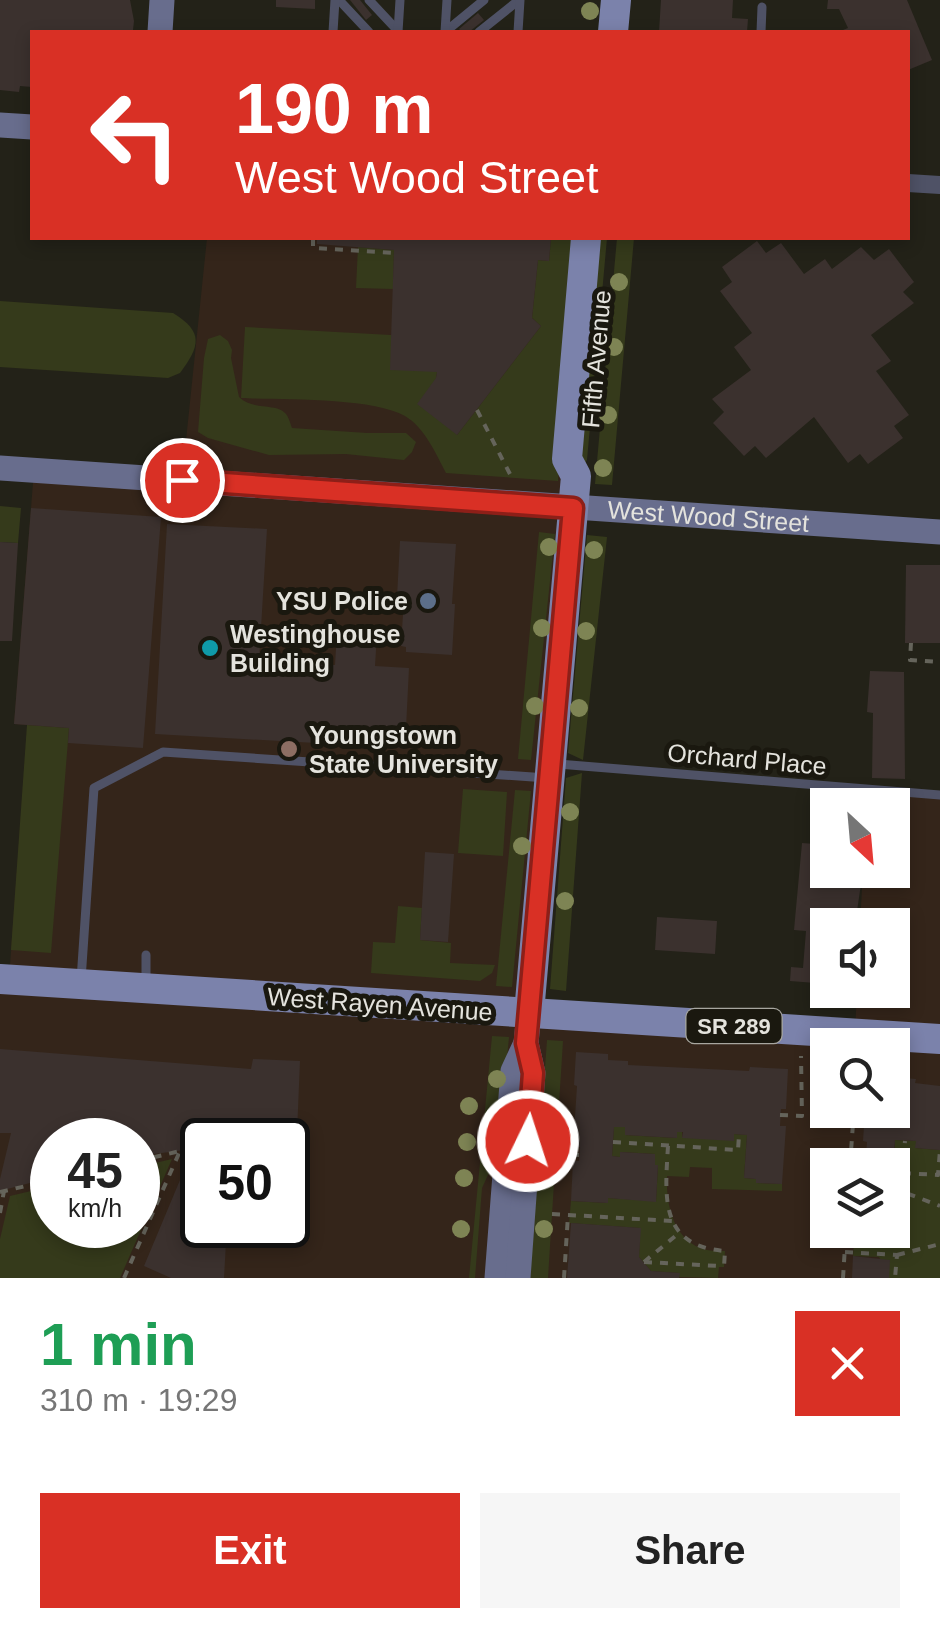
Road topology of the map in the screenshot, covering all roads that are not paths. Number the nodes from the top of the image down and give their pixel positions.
1 (162, 0) edge
2 (337, 0) edge
3 (370, 0) edge
4 (400, 0) edge
5 (484, 0) edge
6 (520, 0) edge
7 (616, 0) edge
8 (448, 1) edge
9 (762, 7) dead end
10 (160, 30) edge
11 (336, 30) edge
12 (367, 30) edge
13 (396, 30) edge
14 (398, 30) edge
15 (445, 30) edge
16 (447, 30) edge
17 (482, 30) edge
18 (518, 30) edge
19 (613, 30) edge
20 (760, 30) edge
21 (0, 125) edge
22 (30, 127) edge
23 (910, 183) edge
24 (940, 185) edge
25 (586, 240) edge
26 (607, 240) edge
27 (0, 468) edge
28 (576, 476) junction
29 (573, 508) junction
30 (940, 532) edge
31 (550, 771) junction
32 (940, 795) edge
33 (146, 955) dead end
34 (0, 979) edge
35 (80, 984) junction
36 (146, 989) junction
37 (528, 1028) junction
38 (940, 1038) edge
39 (497, 1278) edge
40 (518, 1278) edge

1 - 10 street
2 - 11 lane
2 - 12 lane
3 - 13 lane
4 - 14 lane
5 - 16 lane
6 - 17 lane
6 - 18 lane
7 - 19 main road
8 - 15 lane
9 - 20 lane
21 - 22 street
23 - 24 street
25 - 28 main road, Fifth Avenue
26 - 28 main road, Fifth Avenue
27 - 29 street, West Wood Street
28 - 29 main road, Fifth Avenue
29 - 30 street, West Wood Street
29 - 31 main road, Fifth Avenue
31 - 32 lane, Orchard Place
31 - 35 lane, Orchard Place
31 - 37 main road, Fifth Avenue
33 - 36 lane
34 - 35 main road, West Rayen Avenue / SR 289
35 - 36 main road, West Rayen Avenue / SR 289
36 - 37 main road, West Rayen Avenue / SR 289
37 - 38 main road, West Rayen Avenue / SR 289
37 - 39 street, Fifth Avenue
37 - 40 street, Fifth Avenue

